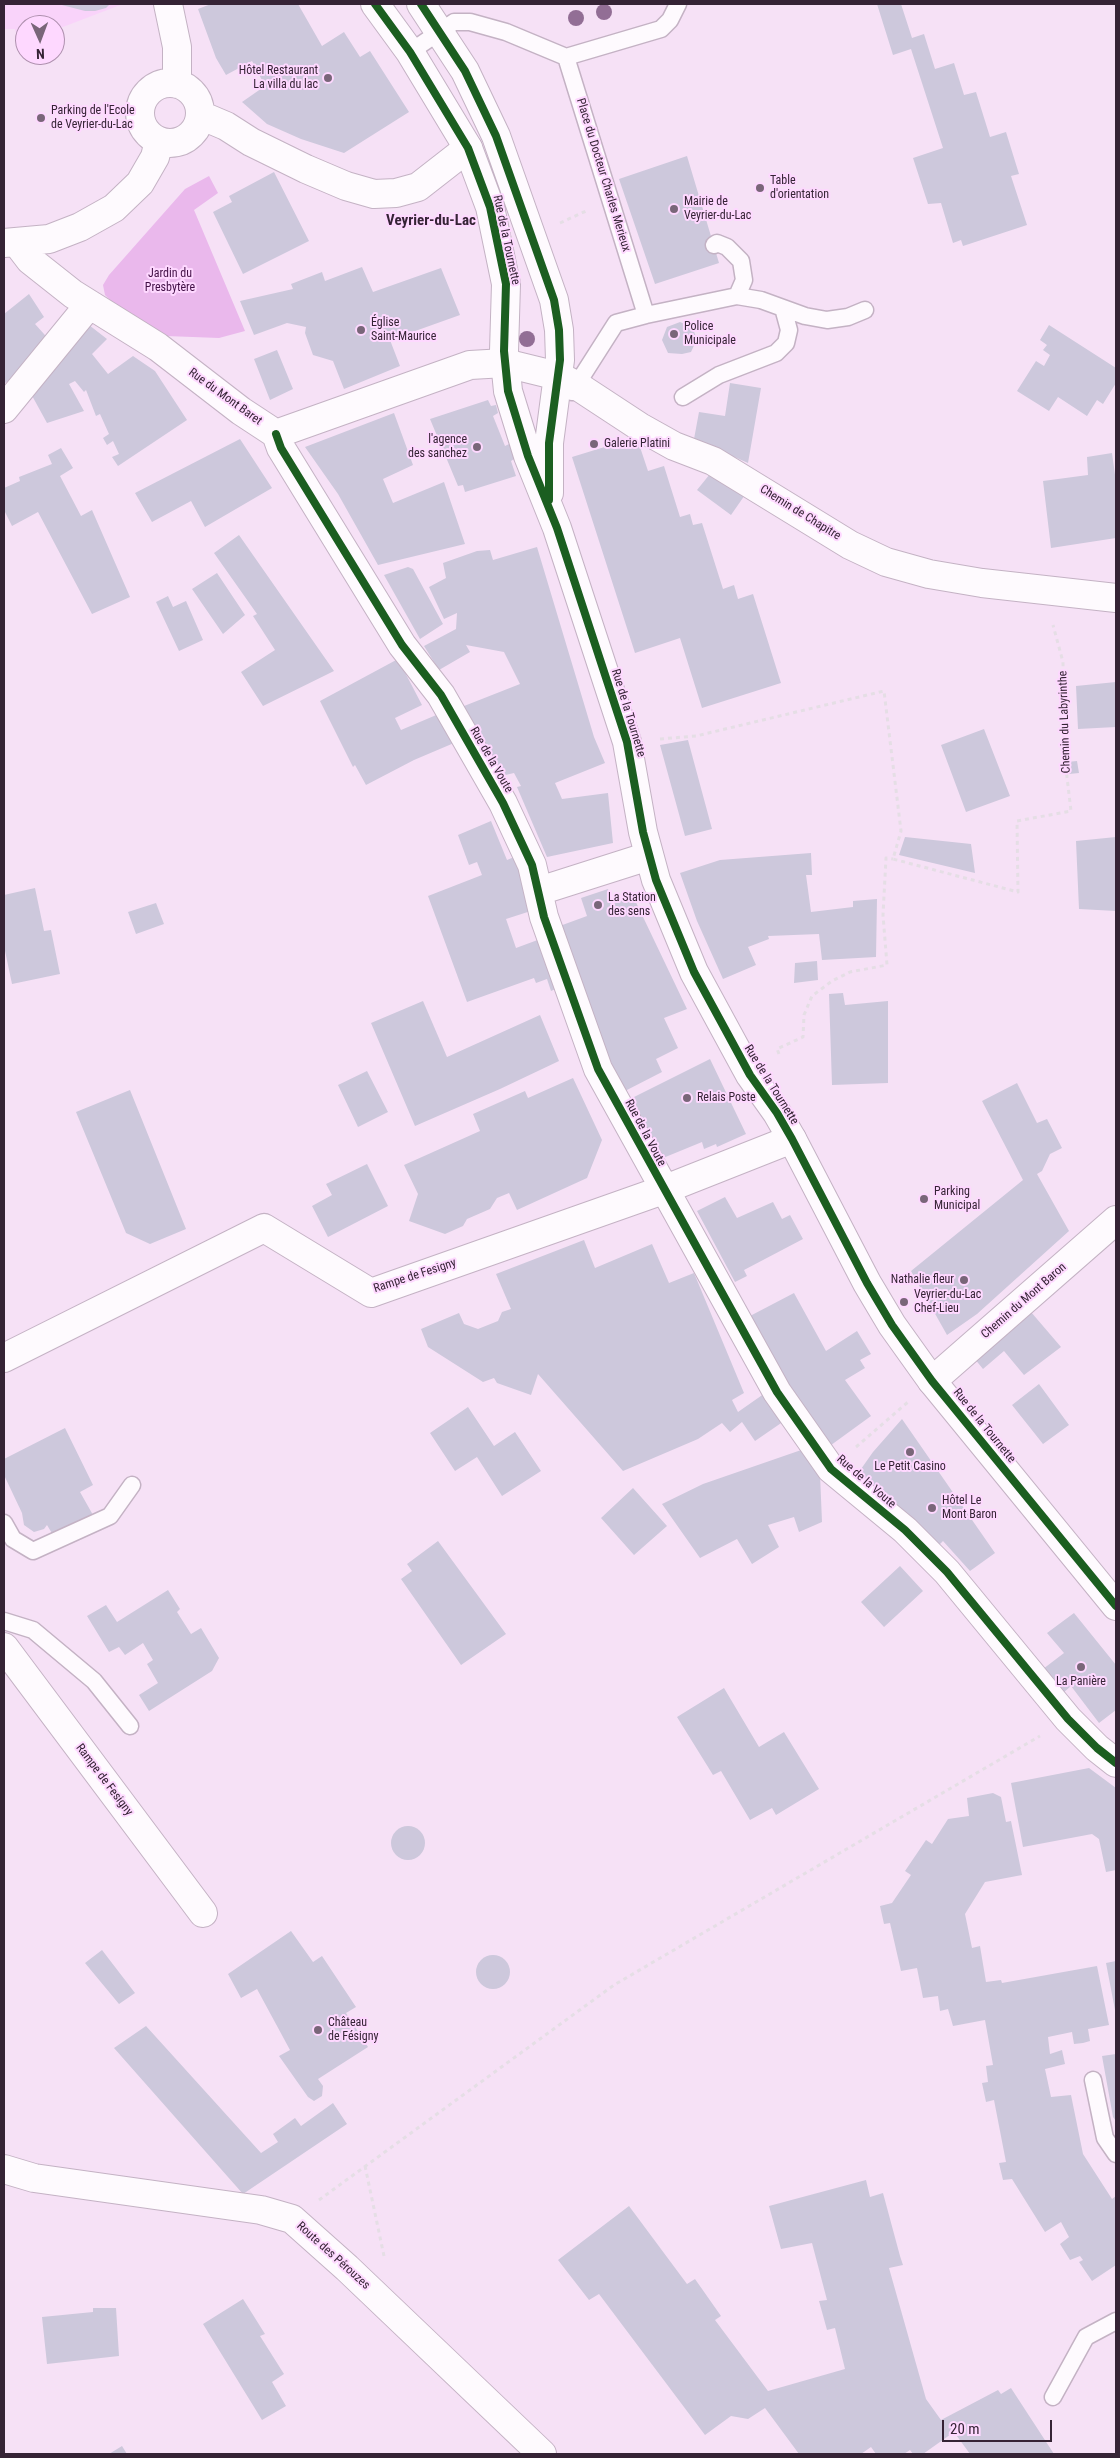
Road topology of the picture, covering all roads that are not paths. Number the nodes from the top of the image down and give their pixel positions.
1 (168, 4) edge
2 (375, 4) edge
3 (421, 4) edge
4 (678, 4) edge
5 (439, 31) junction
6 (410, 52) junction
7 (566, 57) junction
8 (177, 84) junction
9 (200, 115) junction
10 (159, 141) junction
11 (468, 148) junction
12 (11, 243) edge
13 (714, 244) dead end
14 (737, 296) junction
15 (89, 305) junction
16 (783, 308) junction
17 (864, 310) dead end
18 (646, 315) junction
19 (505, 363) junction
20 (567, 380) junction
21 (684, 397) dead end
22 (4, 409) edge
23 (276, 434) junction
24 (548, 505) junction
25 (1116, 598) edge
26 (648, 856) junction
27 (539, 891) junction
28 (792, 1139) junction
29 (663, 1190) junction
30 (1116, 1220) edge
31 (4, 1358) edge
32 (932, 1381) junction
33 (132, 1485) dead end
34 (4, 1523) edge
35 (1116, 1606) edge
36 (4, 1621) edge
37 (4, 1647) edge
38 (130, 1726) dead end
39 (1116, 1763) edge
40 (203, 1913) dead end
41 (1093, 2080) dead end
42 (1116, 2154) edge
43 (4, 2168) edge
44 (1116, 2321) edge
45 (1053, 2397) dead end
46 (542, 2454) edge

1 - 8 street
2 - 6 street, Rue de la Tournette
3 - 5 street, Rue de la Tournette
4 - 7 lane
5 - 6 lane
5 - 7 lane
5 - 20 street, Rue de la Tournette
6 - 11 street, Rue de la Tournette
7 - 18 lane, Place du Docteur Charles Merieux
8 - 9 street
8 - 10 street
9 - 10 street
9 - 11 street
10 - 12 street
11 - 19 street, Rue de la Tournette
12 - 15 street, Rue du Mont Baret
13 - 14 lane
14 - 16 lane
14 - 18 lane
15 - 22 street
15 - 23 street, Rue du Mont Baret
16 - 17 lane
16 - 21 lane
18 - 20 lane
19 - 20 street, Chemin de Chapitre
19 - 23 street
19 - 24 street, Rue de la Tournette
20 - 24 street, Rue de la Tournette
20 - 25 street, Chemin de Chapitre
23 - 27 street, Rue de la Voute
24 - 26 street, Rue de la Tournette
26 - 27 street
26 - 28 street, Rue de la Tournette
27 - 29 street, Rue de la Voute
28 - 29 street, Rampe de Fesigny
28 - 32 street, Rue de la Tournette
29 - 31 street, Rampe de Fesigny
29 - 39 street, Rue de la Voute
30 - 32 street, Chemin du Mont Baron
32 - 35 street, Rue de la Tournette
33 - 34 lane
36 - 38 lane
37 - 40 street, Rampe de Fesigny
41 - 42 lane
43 - 46 street, Route des Pérouzes
44 - 45 lane

